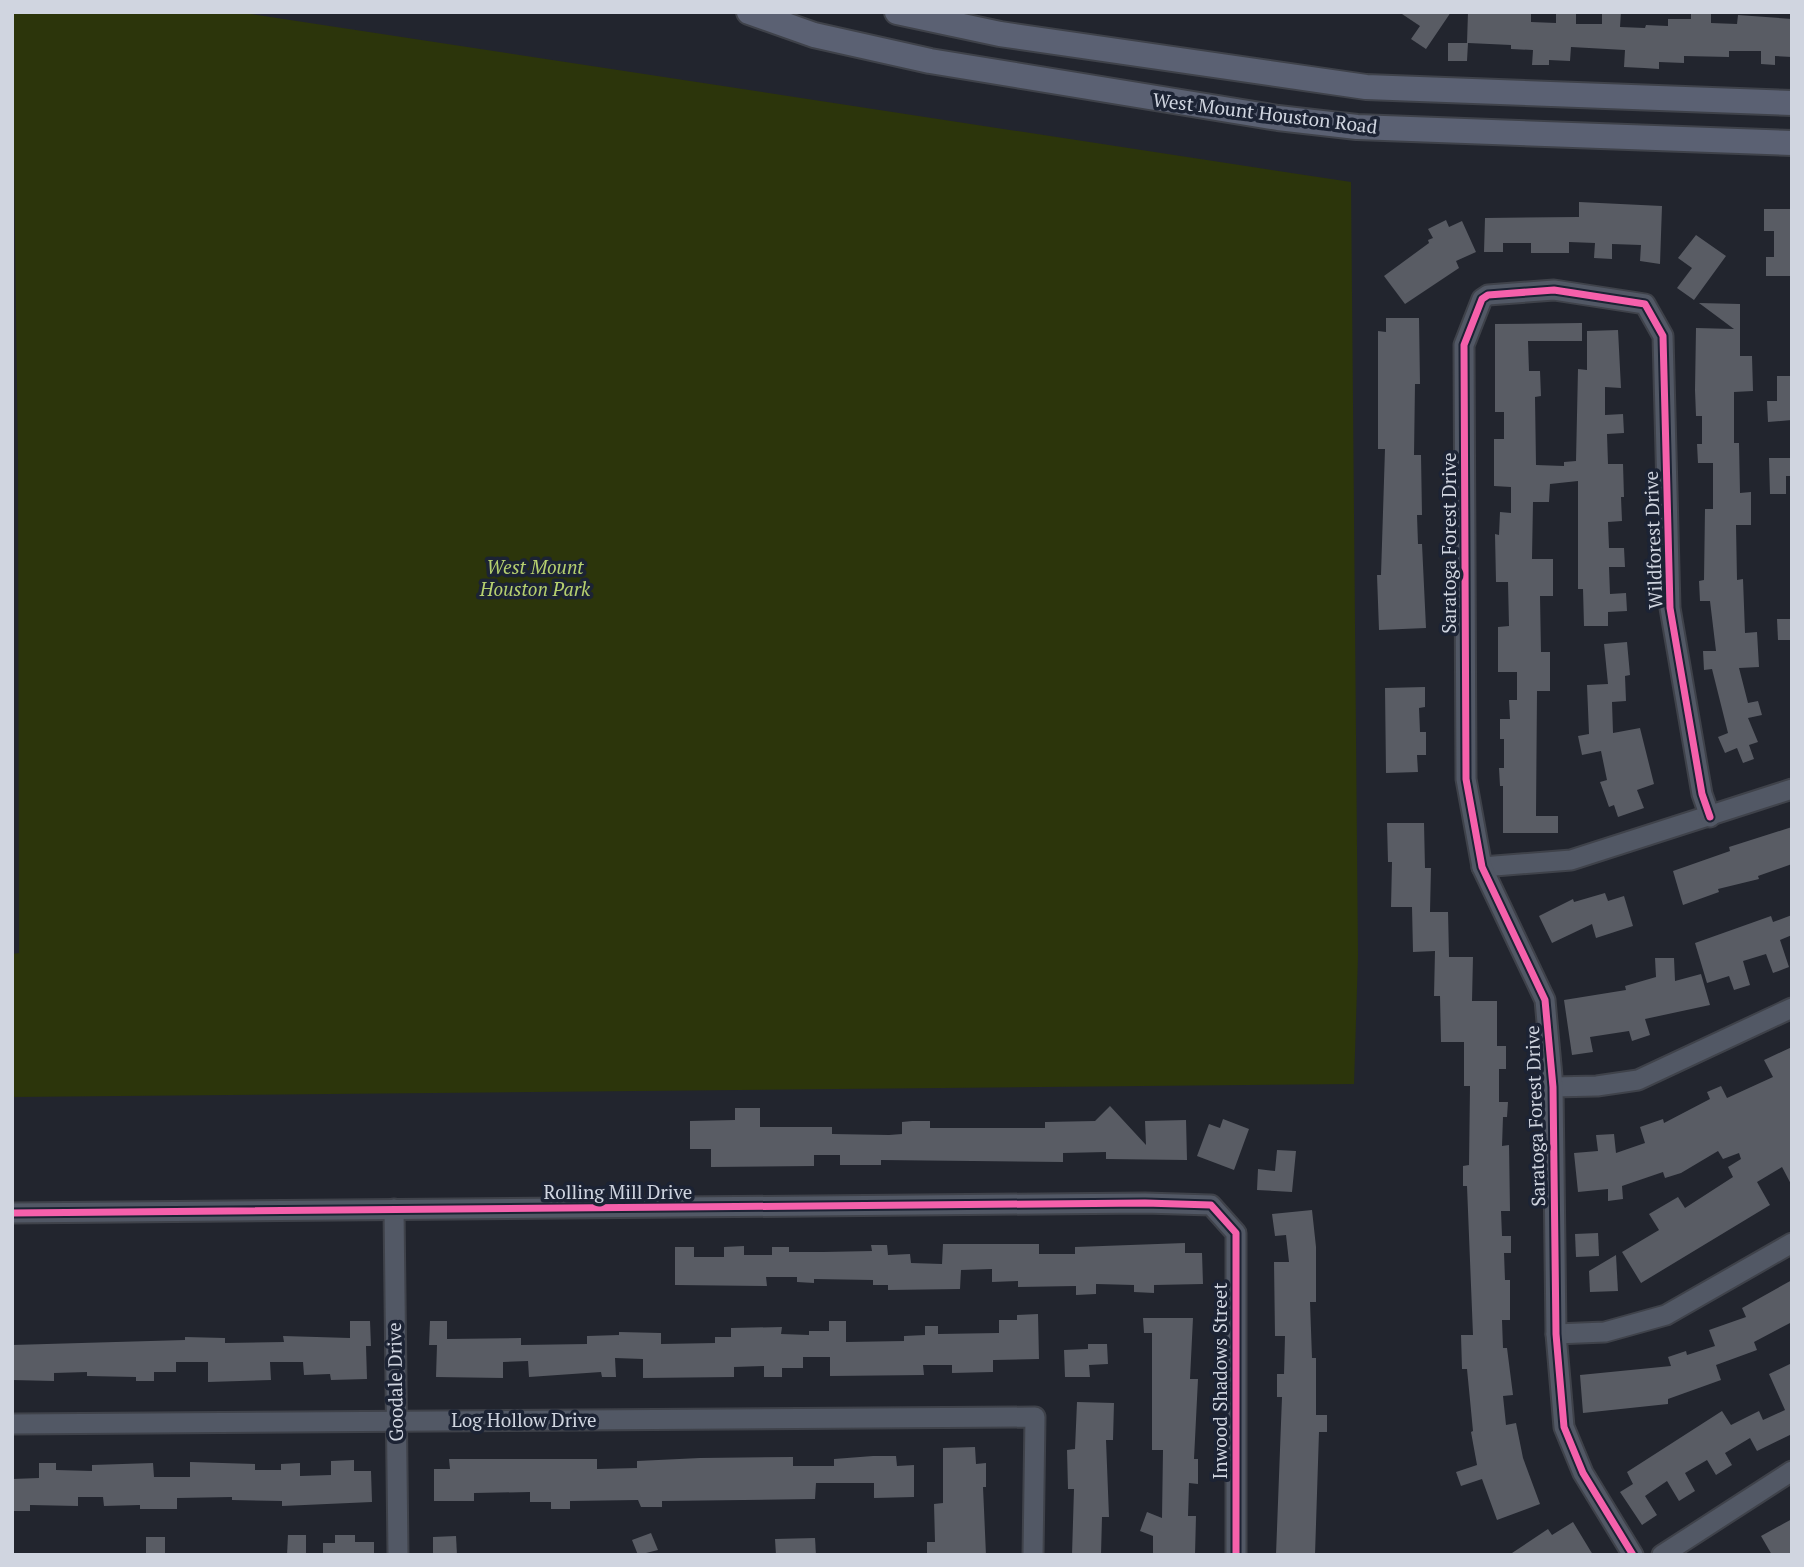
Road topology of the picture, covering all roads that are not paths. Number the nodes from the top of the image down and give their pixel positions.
1 (748, 12) edge
2 (897, 12) edge
3 (1792, 103) edge
4 (1792, 143) edge
5 (1645, 304) joint
6 (1792, 789) edge
7 (1710, 817) junction
8 (1482, 867) junction
9 (1792, 1008) edge
10 (1553, 1087) junction
11 (394, 1209) junction
12 (12, 1213) edge
13 (1219, 1214) joint
14 (1792, 1244) edge
15 (1556, 1334) junction
16 (395, 1420) junction
17 (12, 1424) edge
18 (1792, 1471) edge
19 (398, 1555) edge
20 (1033, 1555) edge
21 (1236, 1555) edge
22 (1633, 1555) edge
23 (1662, 1555) edge

1 - 4 main road, West Mount Houston Road
2 - 3 main road, West Mount Houston Road
5 - 7 street, Wildforest Drive
5 - 8 street, Saratoga Forest Drive
6 - 7 street
7 - 8 street
8 - 10 street, Saratoga Forest Drive
9 - 10 street
10 - 15 street, Saratoga Forest Drive
11 - 12 street, Rolling Mill Drive
11 - 13 street, Rolling Mill Drive
11 - 16 street, Goodale Drive
13 - 21 street, Inwood Shadows Street
14 - 15 street
15 - 22 street, Saratoga Forest Drive
16 - 17 street, Log Hollow Drive
16 - 19 street, Goodale Drive
16 - 20 street, Log Hollow Drive
18 - 23 street

